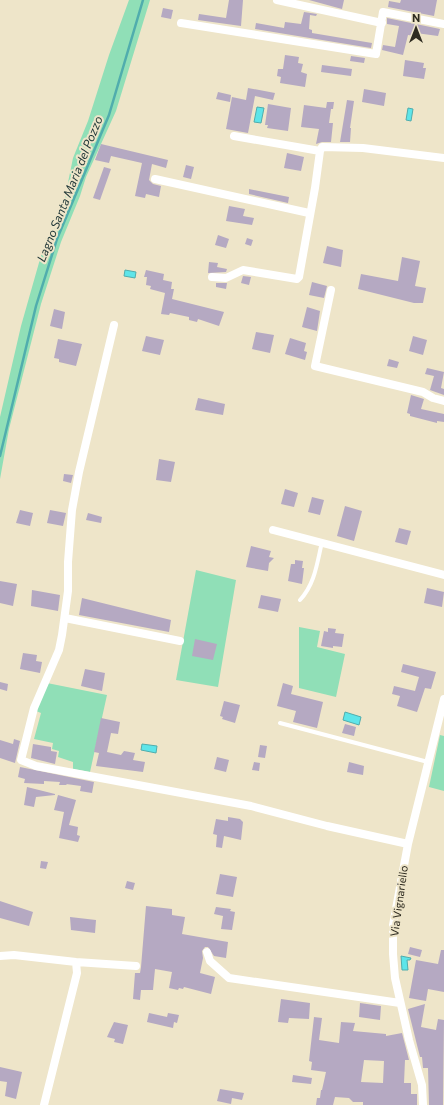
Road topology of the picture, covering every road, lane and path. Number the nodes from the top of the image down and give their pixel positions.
1 (277, 0) edge
2 (180, 23) dead end
3 (382, 23) junction
4 (444, 24) edge
5 (234, 136) dead end
6 (320, 151) junction
7 (444, 158) edge
8 (155, 179) dead end
9 (310, 214) junction
10 (212, 277) dead end
11 (331, 290) dead end
12 (114, 325) dead end
13 (444, 401) edge
14 (274, 530) dead end
15 (322, 542) junction
16 (444, 575) edge
17 (300, 600) dead end
18 (65, 618) junction
19 (180, 641) dead end
20 (444, 698) edge
21 (280, 723) dead end
22 (428, 762) junction
23 (408, 844) junction
24 (207, 952) dead end
25 (0, 956) edge
26 (76, 962) junction
27 (136, 966) dead end
28 (400, 1003) junction
29 (44, 1105) edge
30 (423, 1105) edge

1 - 3 street
2 - 3 street
3 - 4 street
5 - 6 street
6 - 7 street
6 - 9 street
8 - 9 street
9 - 10 street
11 - 13 street
12 - 18 street
14 - 15 street
15 - 16 street
15 - 17 lane
18 - 19 street
18 - 23 street
20 - 22 street, Via Vignariello
21 - 22 lane
22 - 23 street, Via Vignariello
23 - 28 street, Via Vignariello
24 - 28 street
25 - 26 street
26 - 27 street
26 - 29 street
28 - 30 street, Via Vignariello

